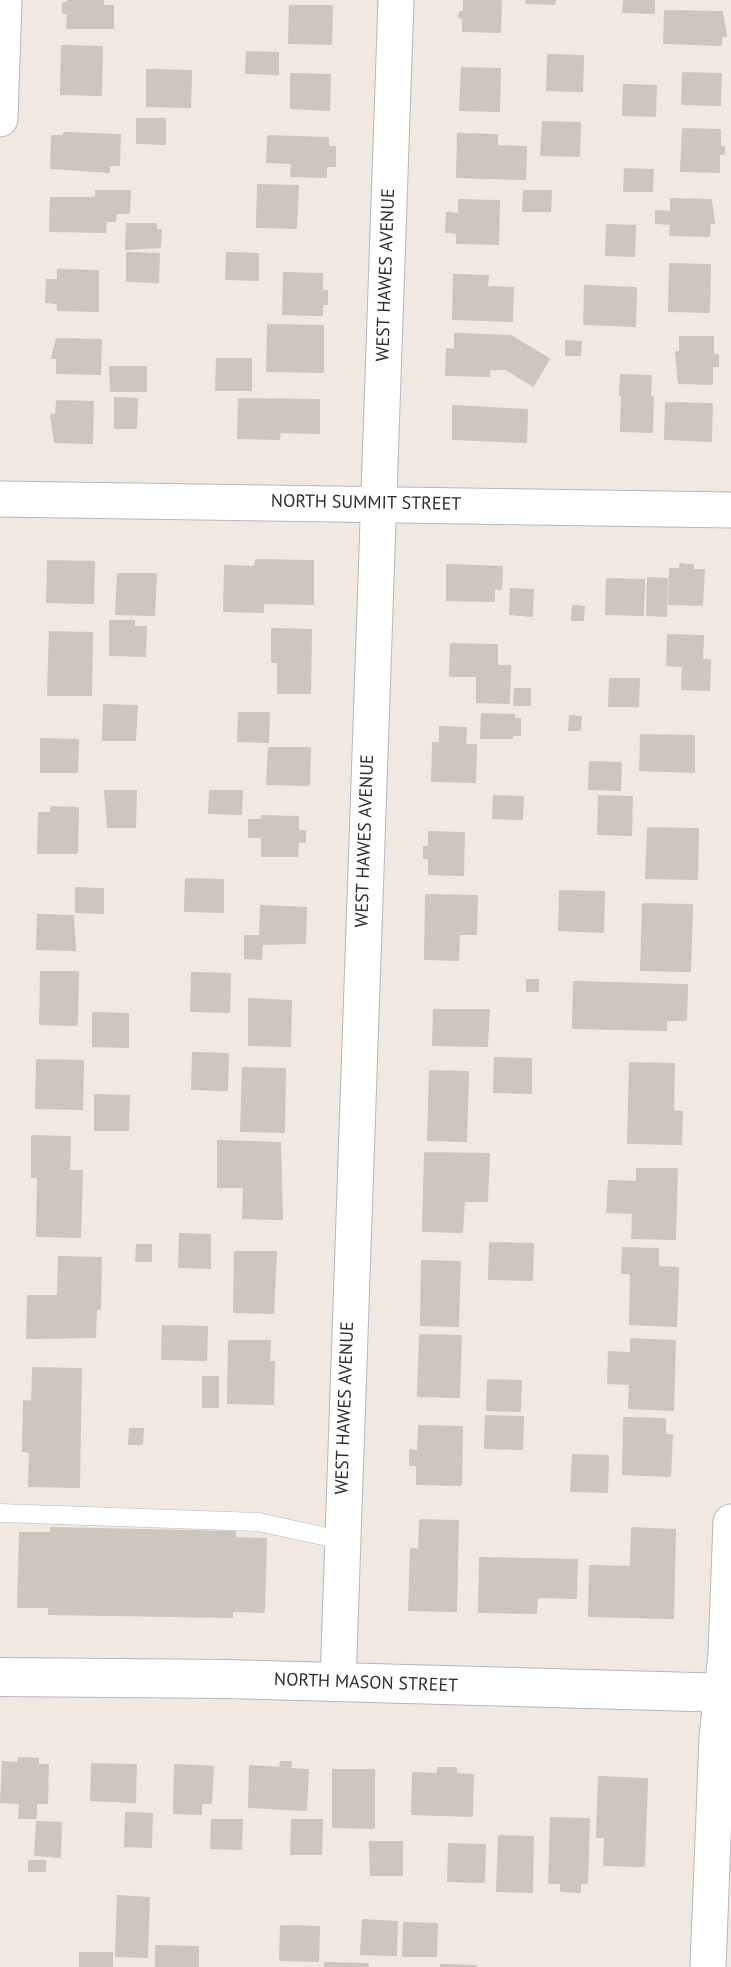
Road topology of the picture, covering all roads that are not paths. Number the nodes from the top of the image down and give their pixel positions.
1 (4, 0) edge
2 (396, 0) edge
3 (0, 119) edge
4 (0, 499) edge
5 (379, 503) junction
6 (731, 510) edge
7 (0, 1513) edge
8 (731, 1522) edge
9 (341, 1540) junction
10 (0, 1677) edge
11 (338, 1682) junction
12 (726, 1693) edge
13 (708, 1967) edge

1 - 3 street
2 - 5 street, WEST HAWES AVENUE
4 - 5 street, NORTH SUMMIT STREET
5 - 6 street, NORTH SUMMIT STREET
5 - 9 street, WEST HAWES AVENUE
7 - 9 lane
8 - 12 street
9 - 11 street, WEST HAWES AVENUE
10 - 11 main road, NORTH MASON STREET
11 - 12 main road, NORTH MASON STREET
12 - 13 street

